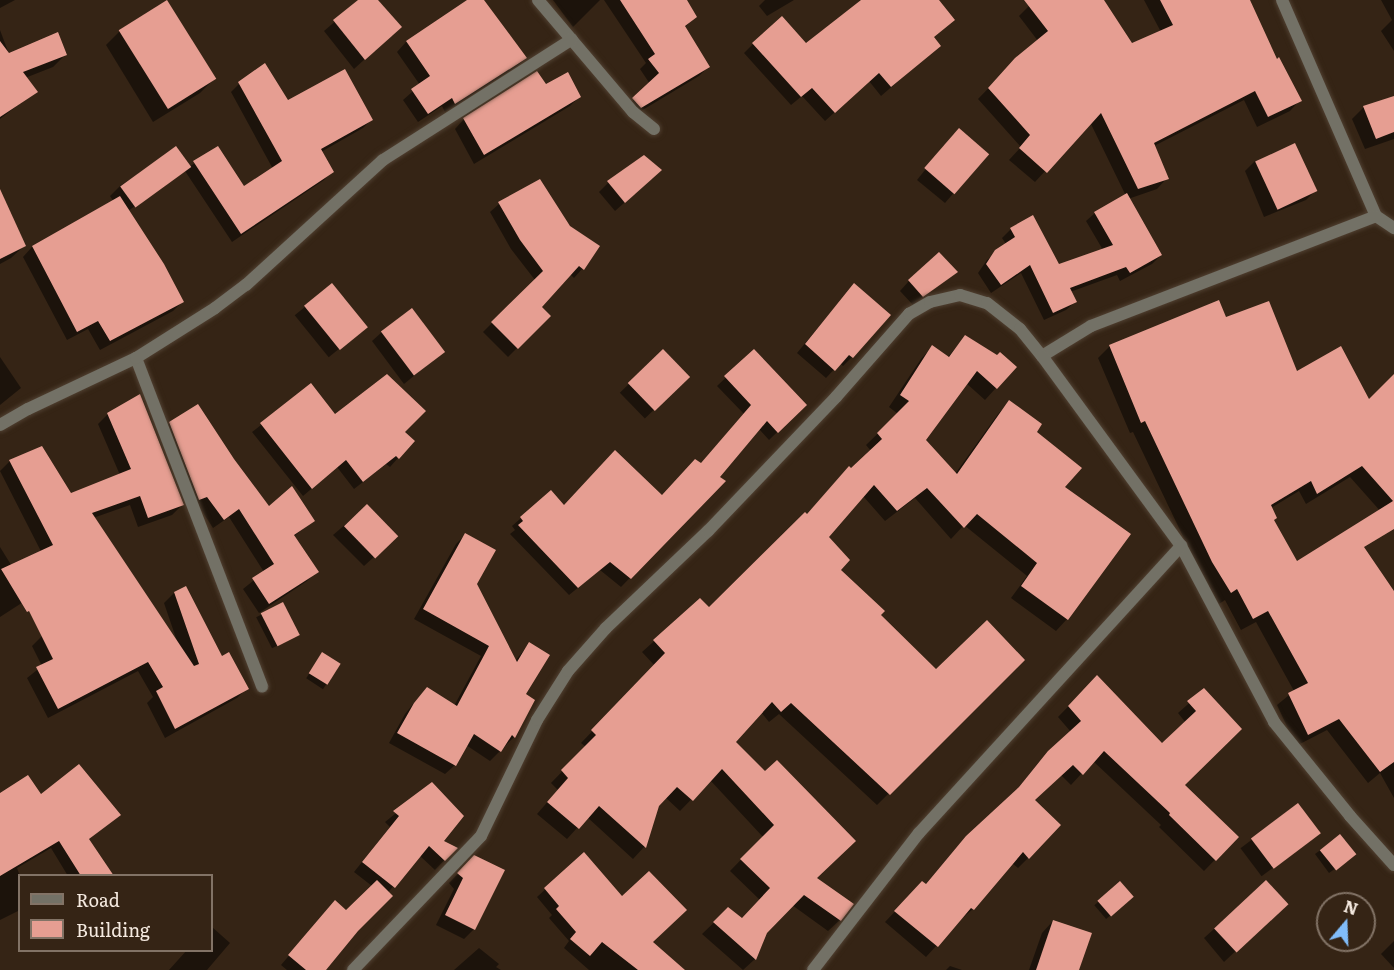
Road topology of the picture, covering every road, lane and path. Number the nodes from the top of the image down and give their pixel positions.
1 (538, 0) edge
2 (1282, 0) edge
3 (572, 39) junction
4 (654, 129) dead end
5 (1376, 216) junction
6 (1394, 228) edge
7 (1042, 356) junction
8 (136, 358) junction
9 (0, 425) edge
10 (1181, 546) junction
11 (262, 687) dead end
12 (1394, 865) edge
13 (353, 970) edge
14 (813, 970) edge

1 - 3 street
2 - 5 street
3 - 4 street
3 - 8 street
5 - 6 street
5 - 7 street
7 - 10 street
7 - 13 street
8 - 9 street
8 - 11 street
10 - 12 street
10 - 14 street

